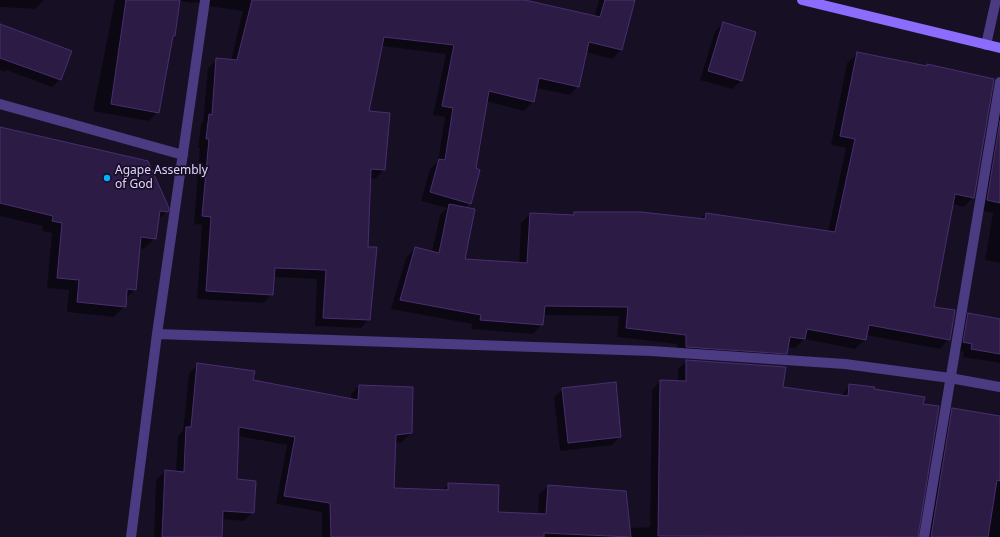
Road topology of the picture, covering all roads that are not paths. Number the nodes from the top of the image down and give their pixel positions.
1 (205, 0) edge
2 (802, 0) edge
3 (996, 0) edge
4 (986, 45) junction
5 (1000, 48) edge
6 (1000, 82) edge
7 (0, 104) edge
8 (183, 155) junction
9 (157, 334) junction
10 (950, 378) junction
11 (1000, 388) edge
12 (131, 537) edge
13 (924, 537) edge

1 - 8 street
2 - 4 main road
3 - 4 street
4 - 5 main road
6 - 10 street
7 - 8 street
8 - 9 street
9 - 10 street
9 - 12 street
10 - 11 street
10 - 13 street

